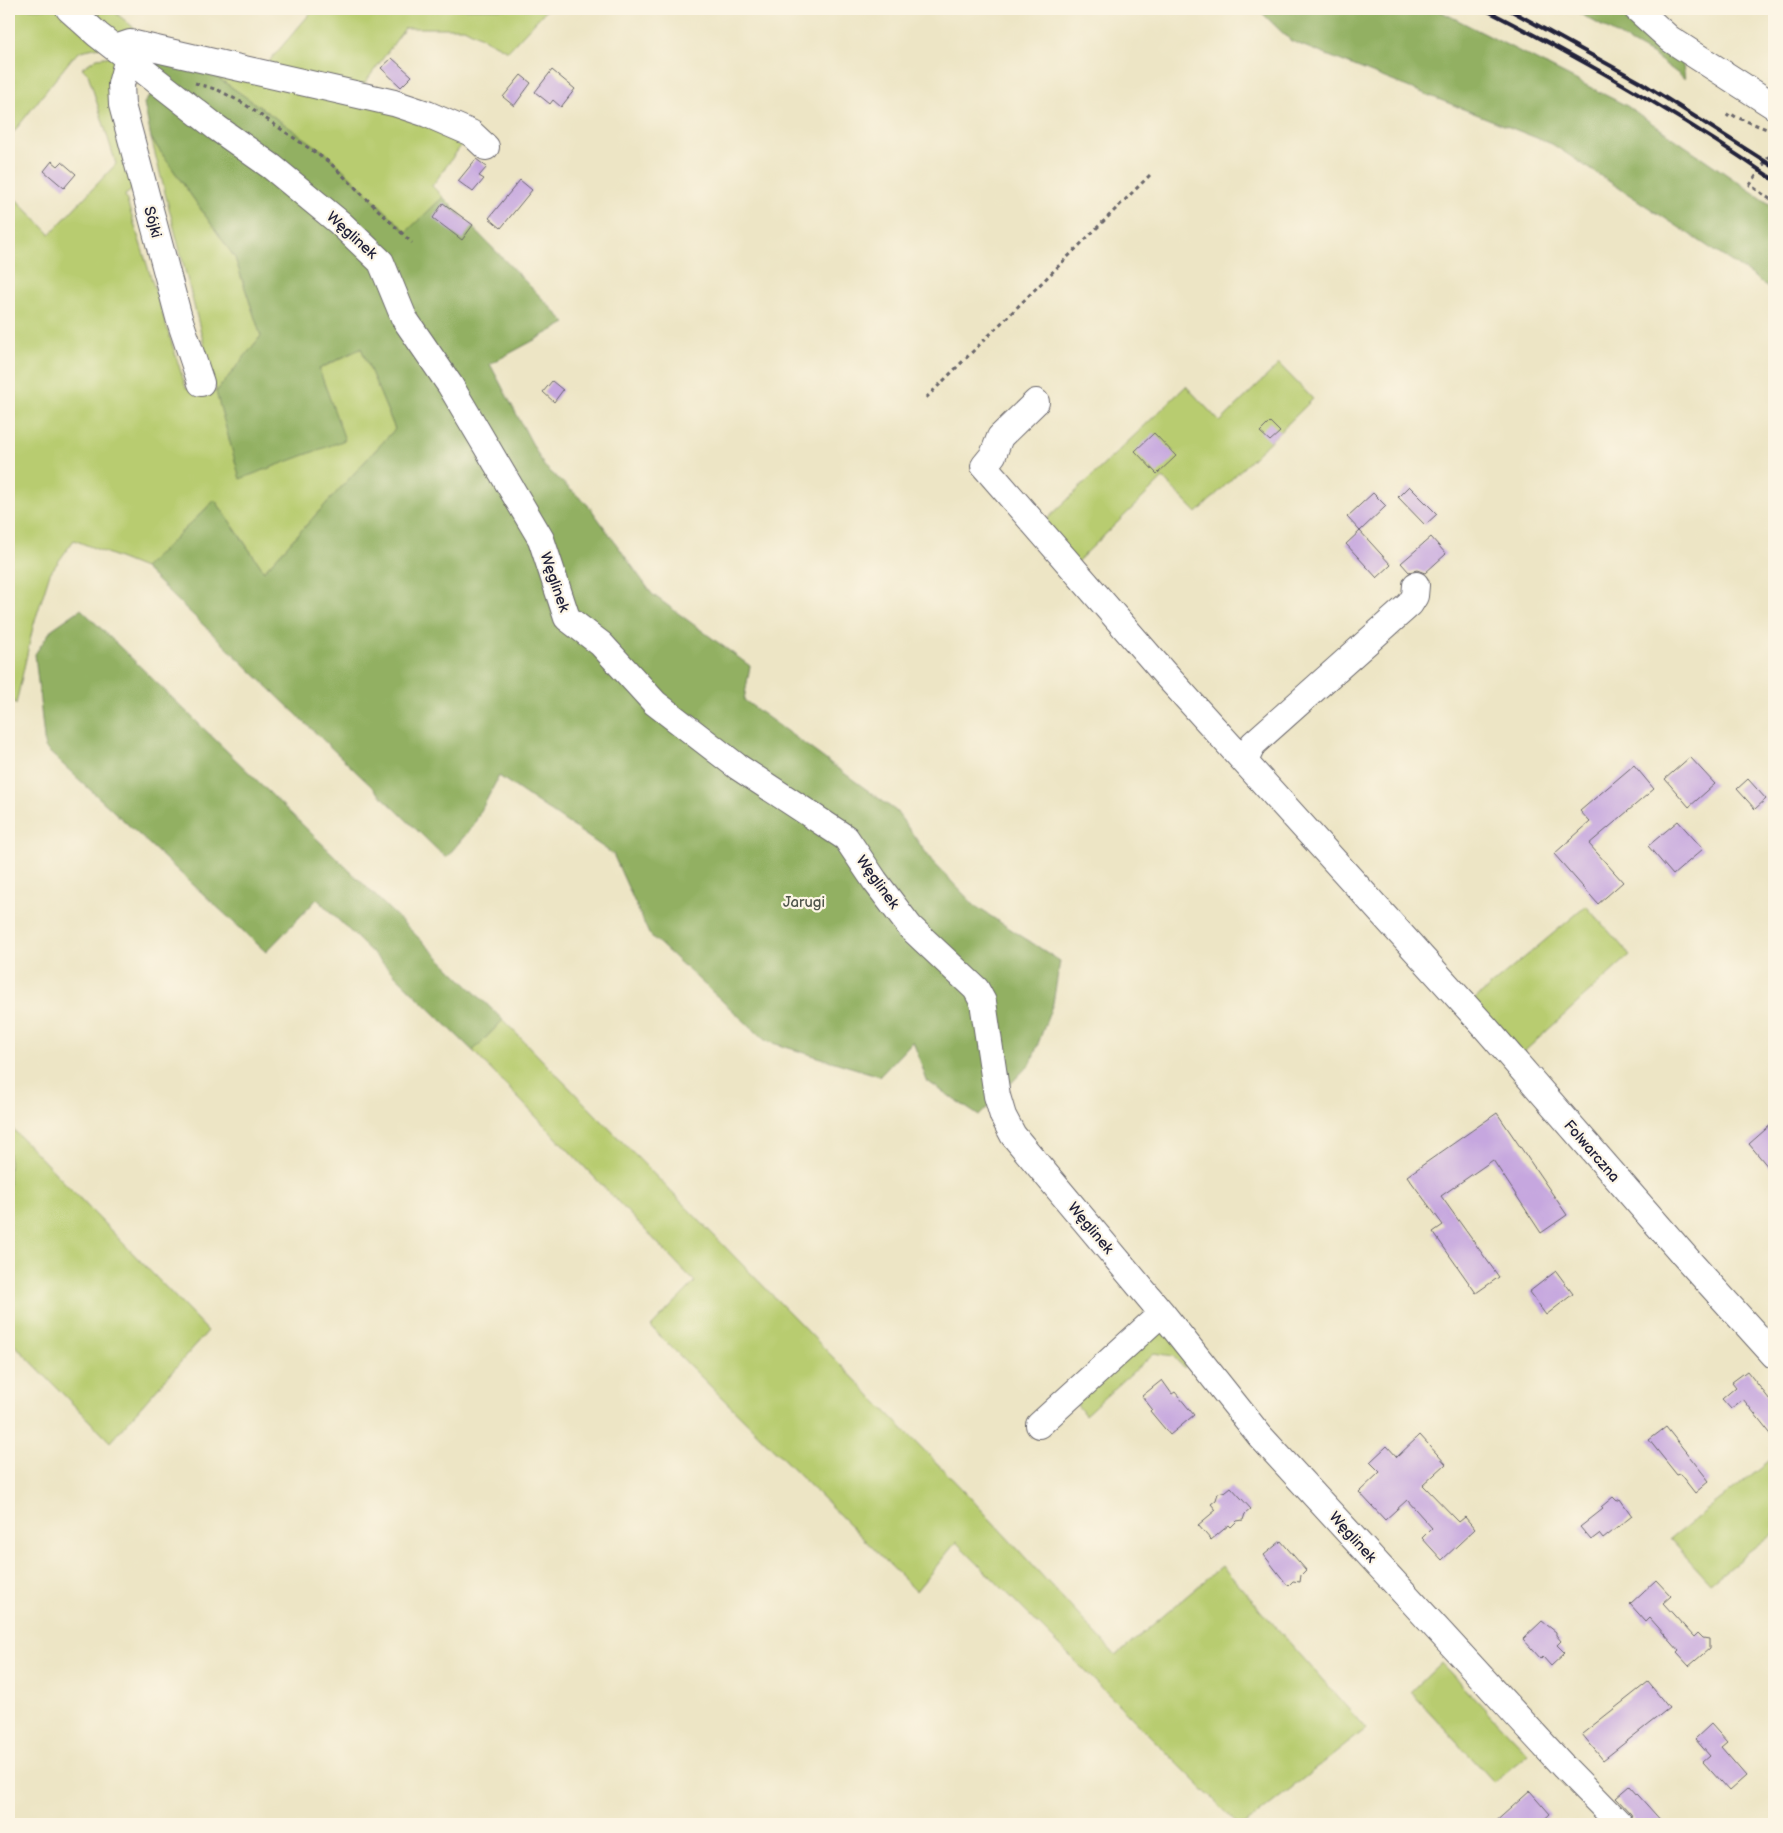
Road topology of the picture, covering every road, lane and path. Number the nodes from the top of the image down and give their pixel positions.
1 (70, 9) edge
2 (1638, 9) edge
3 (121, 53) junction
4 (190, 81) dead end
5 (1774, 106) edge
6 (1728, 117) dead end
7 (1774, 132) edge
8 (486, 147) dead end
9 (1774, 149) edge
10 (1150, 175) dead end
11 (1774, 202) edge
12 (412, 243) dead end
13 (201, 383) dead end
14 (926, 398) dead end
15 (1036, 402) dead end
16 (1416, 585) dead end
17 (1244, 761) junction
18 (1162, 1313) junction
19 (1774, 1355) edge
20 (1039, 1425) dead end
21 (1620, 1824) edge

1 - 3 street, Węglinek
2 - 5 street
3 - 8 street
3 - 13 street, Sójki
3 - 18 street, Węglinek
4 - 12 path
6 - 7 path
9 - 11 path
10 - 14 path
15 - 17 street, Folwarczna
16 - 17 street
17 - 19 street, Folwarczna
18 - 20 street
18 - 21 street, Węglinek

